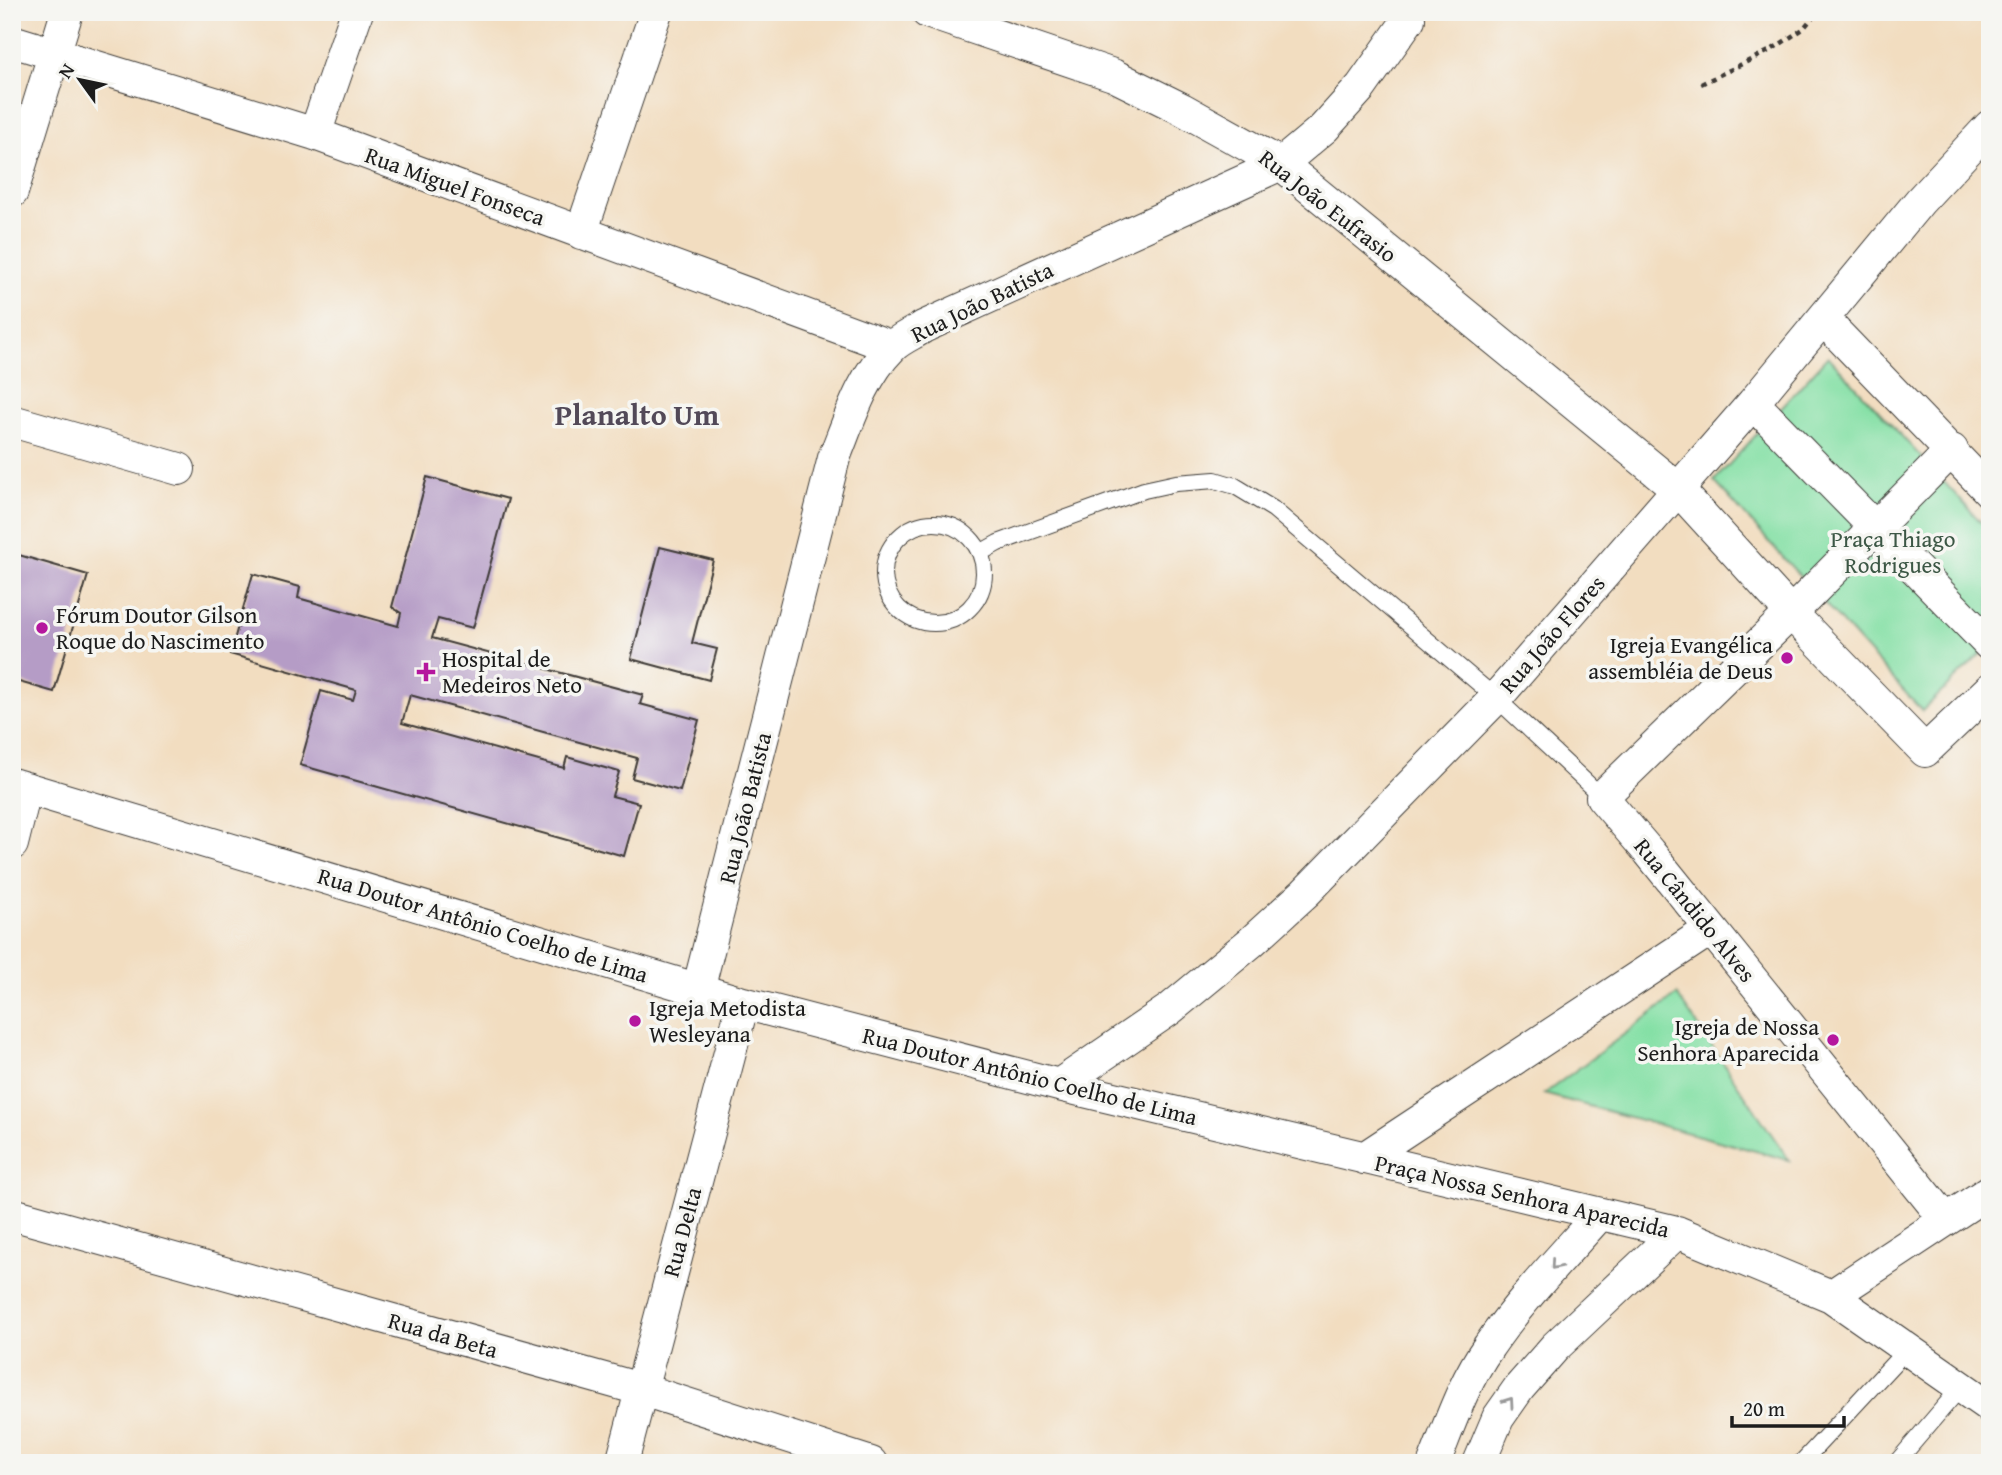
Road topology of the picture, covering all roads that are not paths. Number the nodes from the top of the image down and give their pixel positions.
1 (67, 12) edge
2 (357, 12) edge
3 (656, 12) edge
4 (927, 12) edge
5 (1409, 19) dead end
6 (12, 41) edge
7 (54, 54) junction
8 (1990, 125) edge
9 (315, 134) junction
10 (1281, 164) junction
11 (12, 192) edge
12 (581, 233) junction
13 (1822, 319) junction
14 (892, 347) junction
15 (1753, 403) junction
16 (12, 421) edge
17 (1952, 450) junction
18 (179, 469) dead end
19 (1677, 488) junction
20 (1990, 492) edge
21 (1876, 527) junction
22 (980, 553) junction
23 (1791, 613) junction
24 (1990, 645) edge
25 (1990, 688) edge
26 (1496, 698) junction
27 (19, 786) edge
28 (1602, 797) junction
29 (12, 844) edge
30 (1711, 929) junction
31 (698, 990) junction
32 (743, 1003) junction
33 (1059, 1085) junction
34 (1364, 1158) junction
35 (1990, 1191) edge
36 (12, 1214) edge
37 (1600, 1214) junction
38 (1946, 1220) junction
39 (1678, 1232) junction
40 (1831, 1296) junction
41 (1907, 1349) junction
42 (1961, 1387) junction
43 (640, 1390) junction
44 (1990, 1407) edge
45 (622, 1463) edge
46 (871, 1463) edge
47 (1434, 1463) edge
48 (1479, 1463) edge
49 (1801, 1463) edge
50 (1896, 1463) edge

1 - 7 street
2 - 9 street
3 - 12 street
4 - 10 street, Rua João Eufrasio
5 - 10 street, Rua João Batista
6 - 7 street, Rua Miguel Fonseca
7 - 9 street, Rua Miguel Fonseca
7 - 11 street
8 - 13 street, Rua João Flores
9 - 12 street, Rua Miguel Fonseca
10 - 14 street, Rua João Batista
10 - 19 street, Rua João Eufrasio
12 - 14 street, Rua Miguel Fonseca
13 - 15 street, Rua João Flores
13 - 17 street
14 - 31 street, Rua João Batista
15 - 19 street, Rua João Flores
15 - 21 street
16 - 18 street
17 - 20 street
17 - 21 street
19 - 23 street
19 - 26 street, Rua João Flores
21 - 23 street
21 - 24 street
22 - 22 lane
22 - 26 lane
23 - 25 street
23 - 28 street
26 - 28 lane
26 - 33 street, Rua João Flores
27 - 29 street
27 - 31 street, Rua Doutor Antônio Coelho de Lima
28 - 30 street, Rua Cândido Alves
30 - 34 street, Praça Nossa Senhora Aparecida
30 - 38 street, Rua Cândido Alves
31 - 32 street, Rua Doutor Antônio Coelho de Lima
32 - 33 street, Rua Doutor Antônio Coelho de Lima
32 - 43 street, Rua Delta
33 - 34 street, Rua Doutor Antônio Coelho de Lima
34 - 37 street, Praça Nossa Senhora Aparecida
35 - 38 street
36 - 43 street, Rua da Beta
37 - 39 street, Praça Nossa Senhora Aparecida
37 -> 47 street
38 - 40 street
39 - 40 street, Praça Nossa Senhora Aparecida
48 -> 39 street
40 - 41 street
41 - 42 street
41 - 49 lane
42 - 44 street
42 - 50 lane
43 - 45 street, Rua Delta
43 - 46 street, Rua da Beta

